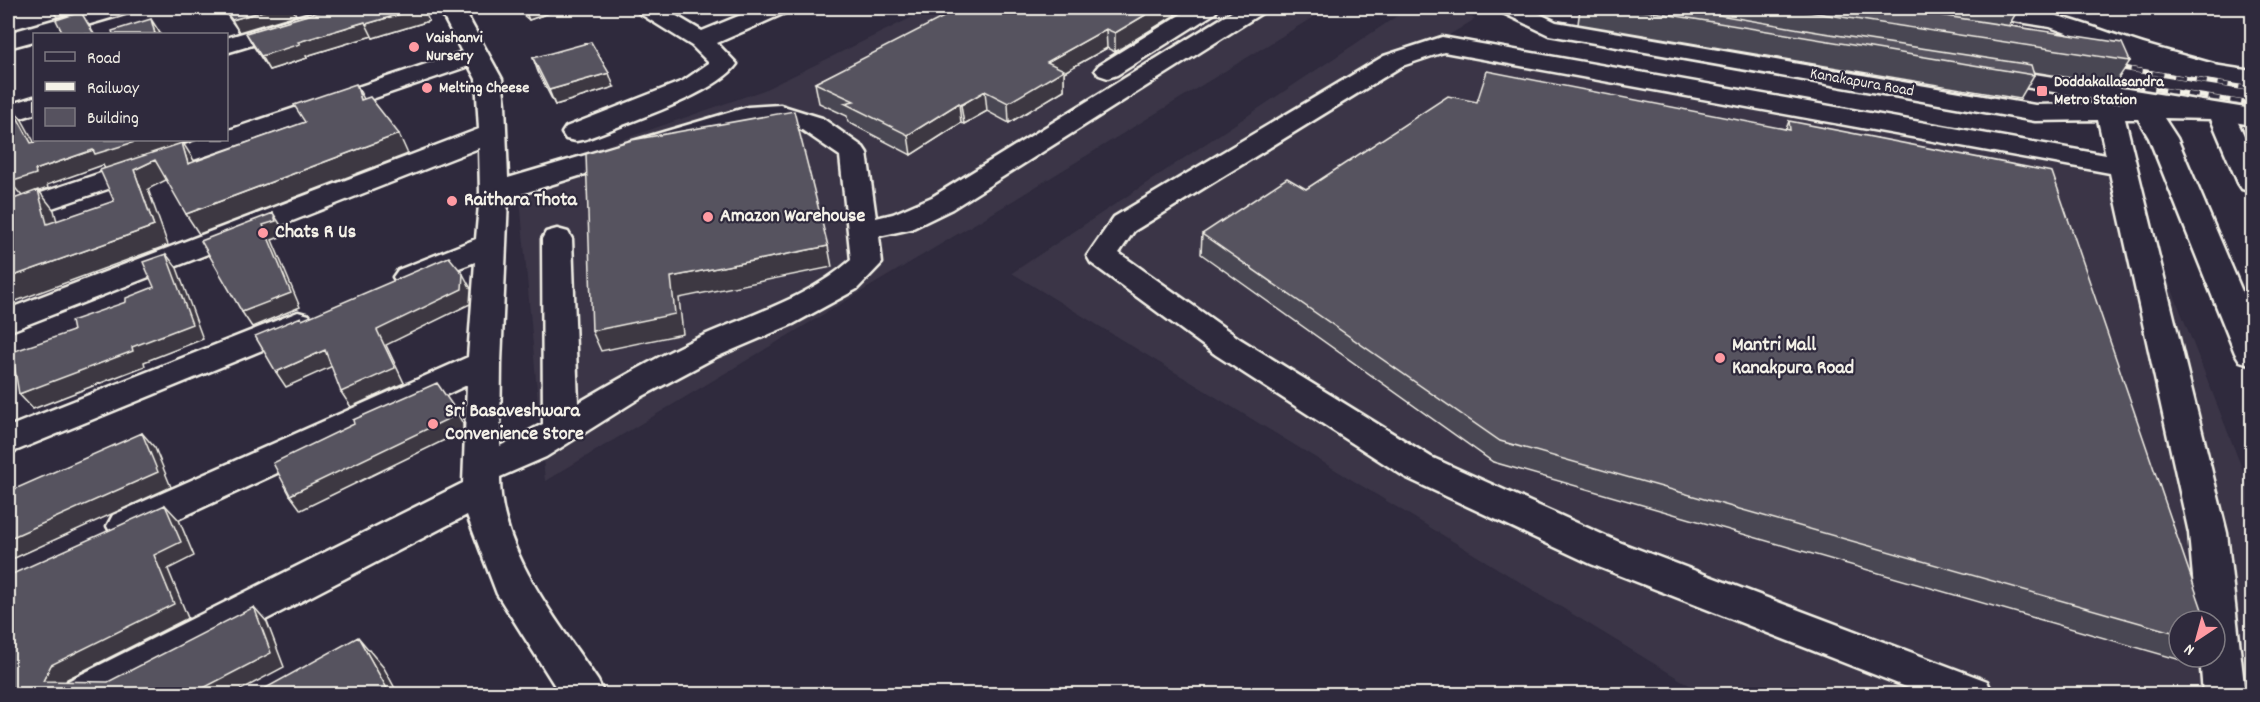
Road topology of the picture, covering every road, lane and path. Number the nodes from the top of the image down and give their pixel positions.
1 (120, 8) edge
2 (351, 8) edge
3 (451, 8) edge
4 (647, 8) edge
5 (777, 8) edge
6 (1207, 8) edge
7 (1254, 8) edge
8 (1511, 8) edge
9 (1976, 8) edge
10 (35, 33) edge
11 (33, 34) edge
12 (8, 41) edge
13 (701, 41) junction
14 (228, 45) edge
15 (2057, 49) edge
16 (477, 55) junction
17 (1108, 70) dead end
18 (1958, 70) edge
19 (2243, 78) edge
20 (33, 105) edge
21 (2110, 112) junction
22 (2147, 112) junction
23 (2221, 112) junction
24 (8, 114) edge
25 (2253, 117) edge
26 (492, 133) junction
27 (576, 133) dead end
28 (228, 139) edge
29 (223, 141) edge
30 (2124, 167) junction
31 (2253, 183) edge
32 (494, 193) junction
33 (8, 214) edge
34 (863, 230) junction
35 (557, 240) dead end
36 (491, 244) junction
37 (381, 289) edge
38 (326, 311) edge
39 (8, 321) edge
40 (2253, 353) edge
41 (484, 363) junction
42 (561, 431) junction
43 (8, 441) edge
44 (482, 480) junction
45 (94, 540) edge
46 (83, 694) edge
47 (583, 694) edge
48 (1972, 694) edge
49 (2224, 694) edge

1 - 10 main road
2 - 14 main road
3 - 16 main road
4 - 13 main road
5 - 13 main road
6 - 17 main road
7 - 34 main road
8 - 21 main road, Kanakapura Road
9 - 19 main road
11 - 12 main road
13 - 27 main road
15 - 19 main road
16 - 26 main road
16 - 28 main road
18 - 23 main road, Kanakapura Road
20 - 24 main road
21 - 22 main road, Kanakapura Road
21 - 30 main road
22 - 23 main road, Kanakapura Road
22 - 40 main road
23 - 25 main road, Kanakapura Road
23 - 31 main road
26 - 32 main road
26 - 39 main road
29 - 33 main road
30 - 48 main road
30 - 49 main road
32 - 34 main road
32 - 36 main road
34 - 42 main road
35 - 42 main road
36 - 37 main road
36 - 41 main road
38 - 43 main road
41 - 44 main road
41 - 45 main road
42 - 44 main road
44 - 46 main road
44 - 47 main road

